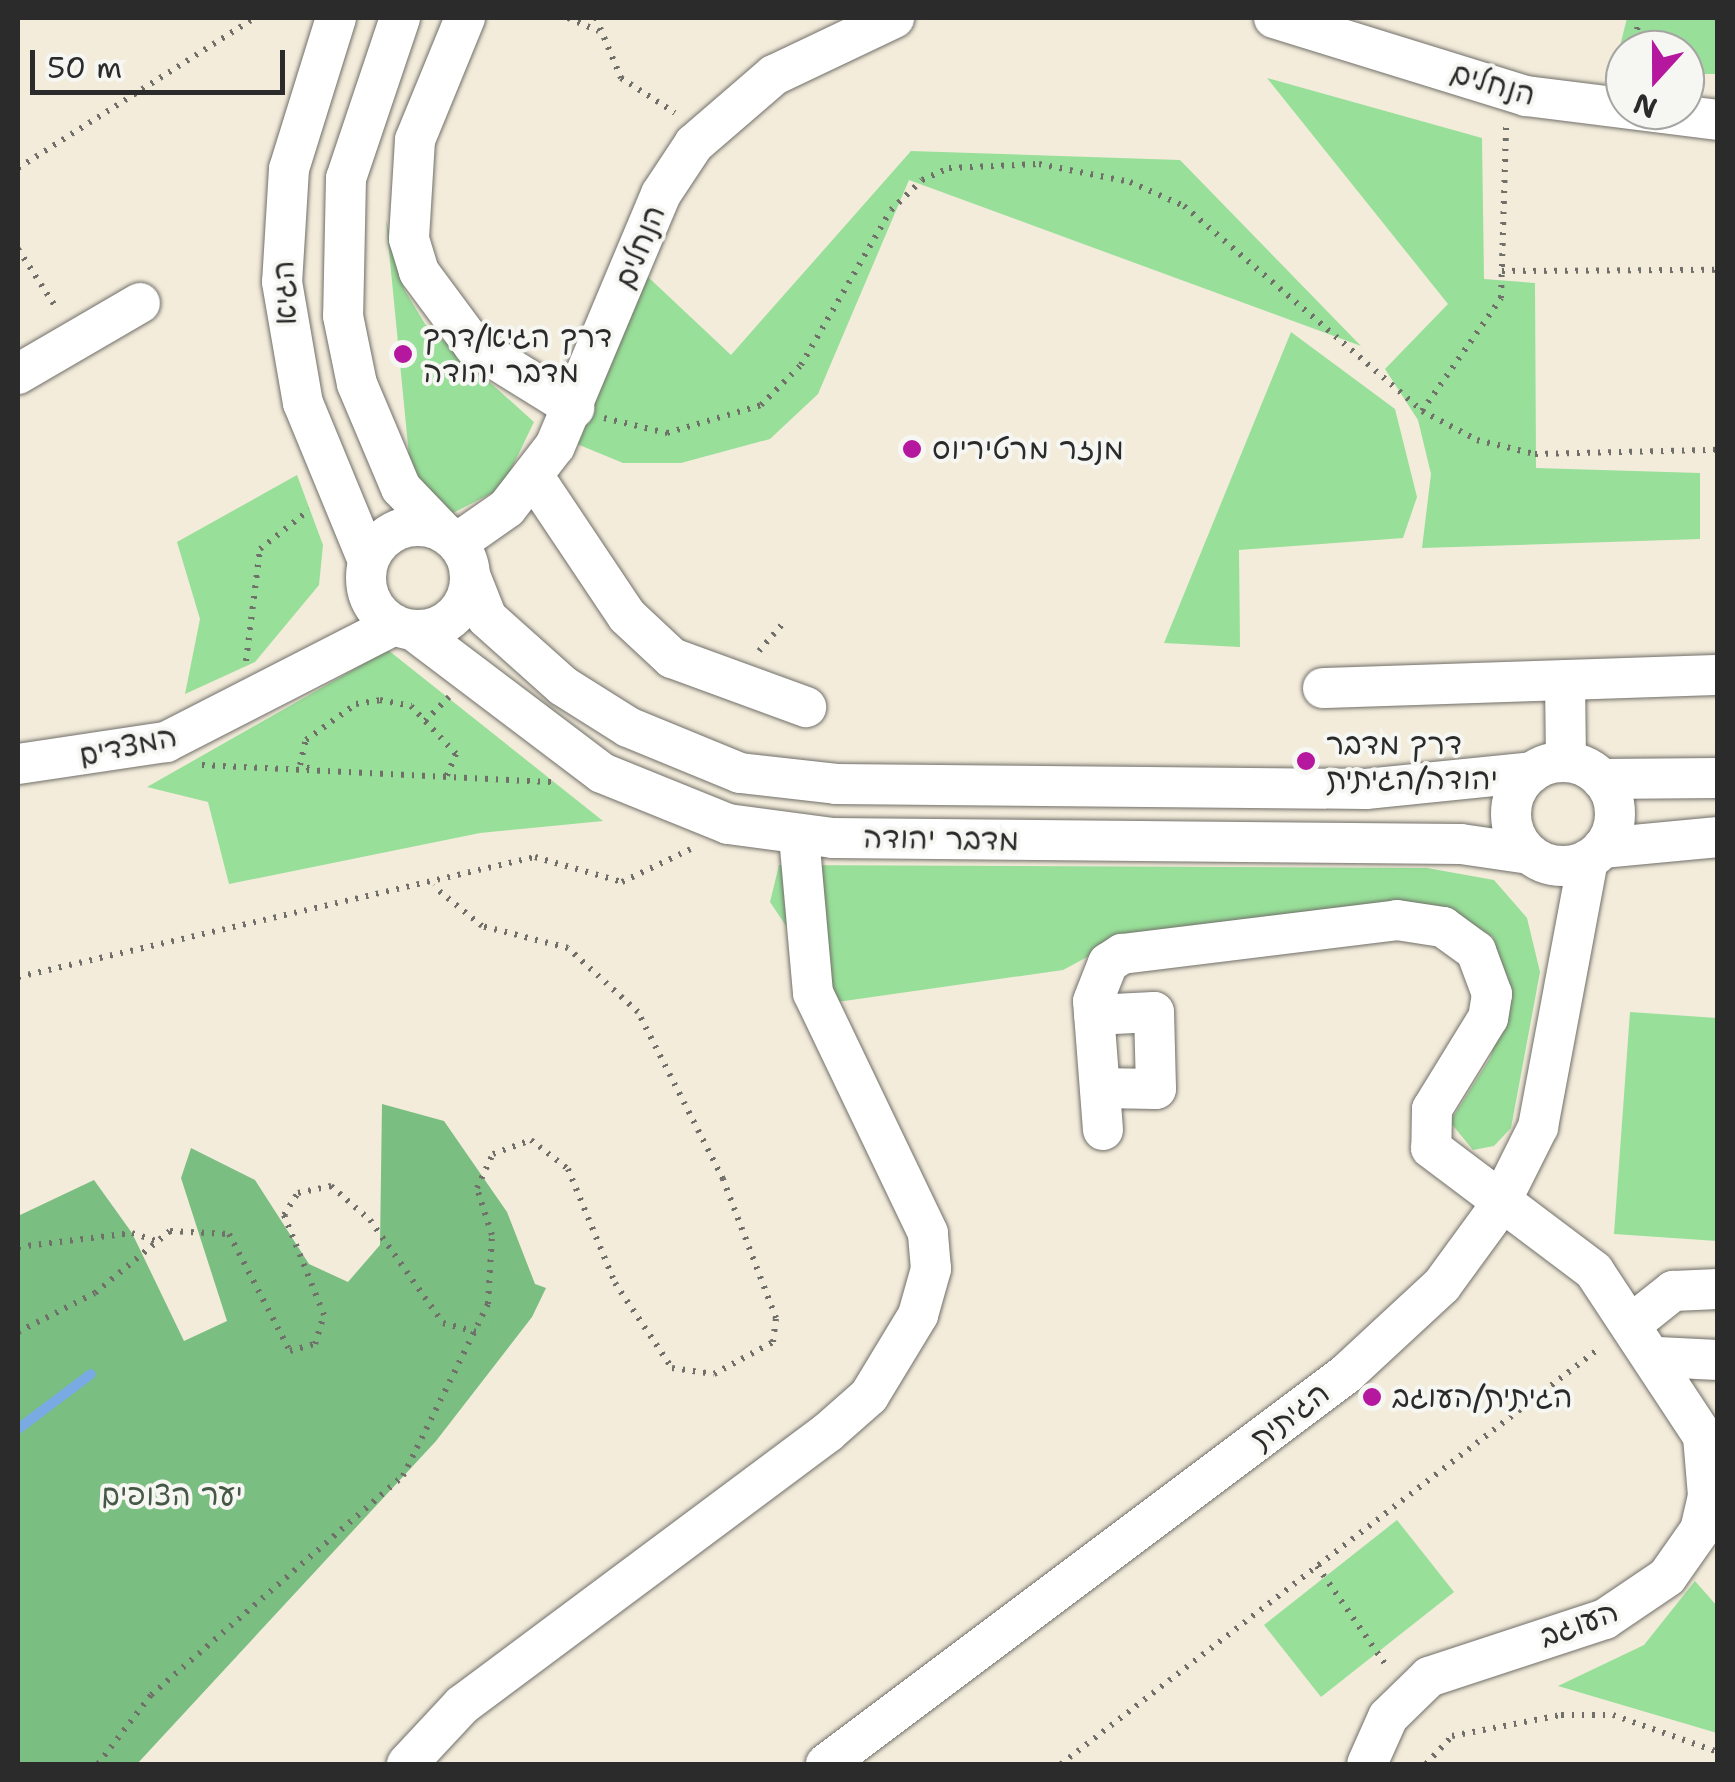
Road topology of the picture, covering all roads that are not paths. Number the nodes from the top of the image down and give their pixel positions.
1 (336, 18) edge
2 (400, 18) edge
3 (465, 18) edge
4 (894, 18) edge
5 (1274, 18) edge
6 (1718, 120) edge
7 (140, 303) dead end
8 (18, 374) edge
9 (574, 408) junction
10 (534, 477) junction
11 (457, 550) junction
12 (366, 570) junction
13 (404, 627) junction
14 (1718, 675) edge
15 (283, 678) junction
16 (1565, 680) junction
17 (1323, 688) dead end
18 (806, 707) dead end
19 (18, 764) edge
20 (1566, 771) junction
21 (1718, 778) edge
22 (799, 835) junction
23 (1718, 837) edge
24 (1595, 854) junction
25 (1536, 858) junction
26 (1569, 938) junction
27 (1094, 1015) junction
28 (1100, 1088) junction
29 (1103, 1130) dead end
30 (1502, 1200) junction
31 (1718, 1289) edge
32 (1634, 1322) junction
33 (1658, 1357) junction
34 (1718, 1360) edge
35 (407, 1764) edge
36 (826, 1764) edge
37 (1367, 1764) edge

1 - 12 street, הגיא
2 - 11 street, הגיא
3 - 9 street
4 - 9 street, הנחלים
5 - 6 street, הנחלים
7 - 8 street
9 - 10 street, הנחלים
10 - 11 street, הנחלים
10 - 18 street
11 - 12 street
11 - 13 street
11 - 20 street, מדבר יהודה
12 - 13 street
12 - 15 street, המצדים
13 - 15 street, המצדים
13 - 22 street, מדבר יהודה
14 - 16 street
15 - 19 street, המצדים
16 - 17 street
16 - 20 street
20 - 21 street, מדבר יהודה
20 - 24 street, הגיתית
20 - 25 street, הגיתית
22 - 25 street, מדבר יהודה
22 - 35 street
23 - 24 street
24 - 25 street, מדבר יהודה
24 - 26 street, הגיתית
25 - 26 street, הגיתית
26 - 30 street, הגיתית
27 - 28 street
27 - 28 street
27 - 30 street, העוגב
28 - 29 street
30 - 32 street, העוגב
30 - 36 street, הגיתית
31 - 32 street
32 - 33 street, העוגב
33 - 34 street
33 - 37 street, העוגב

